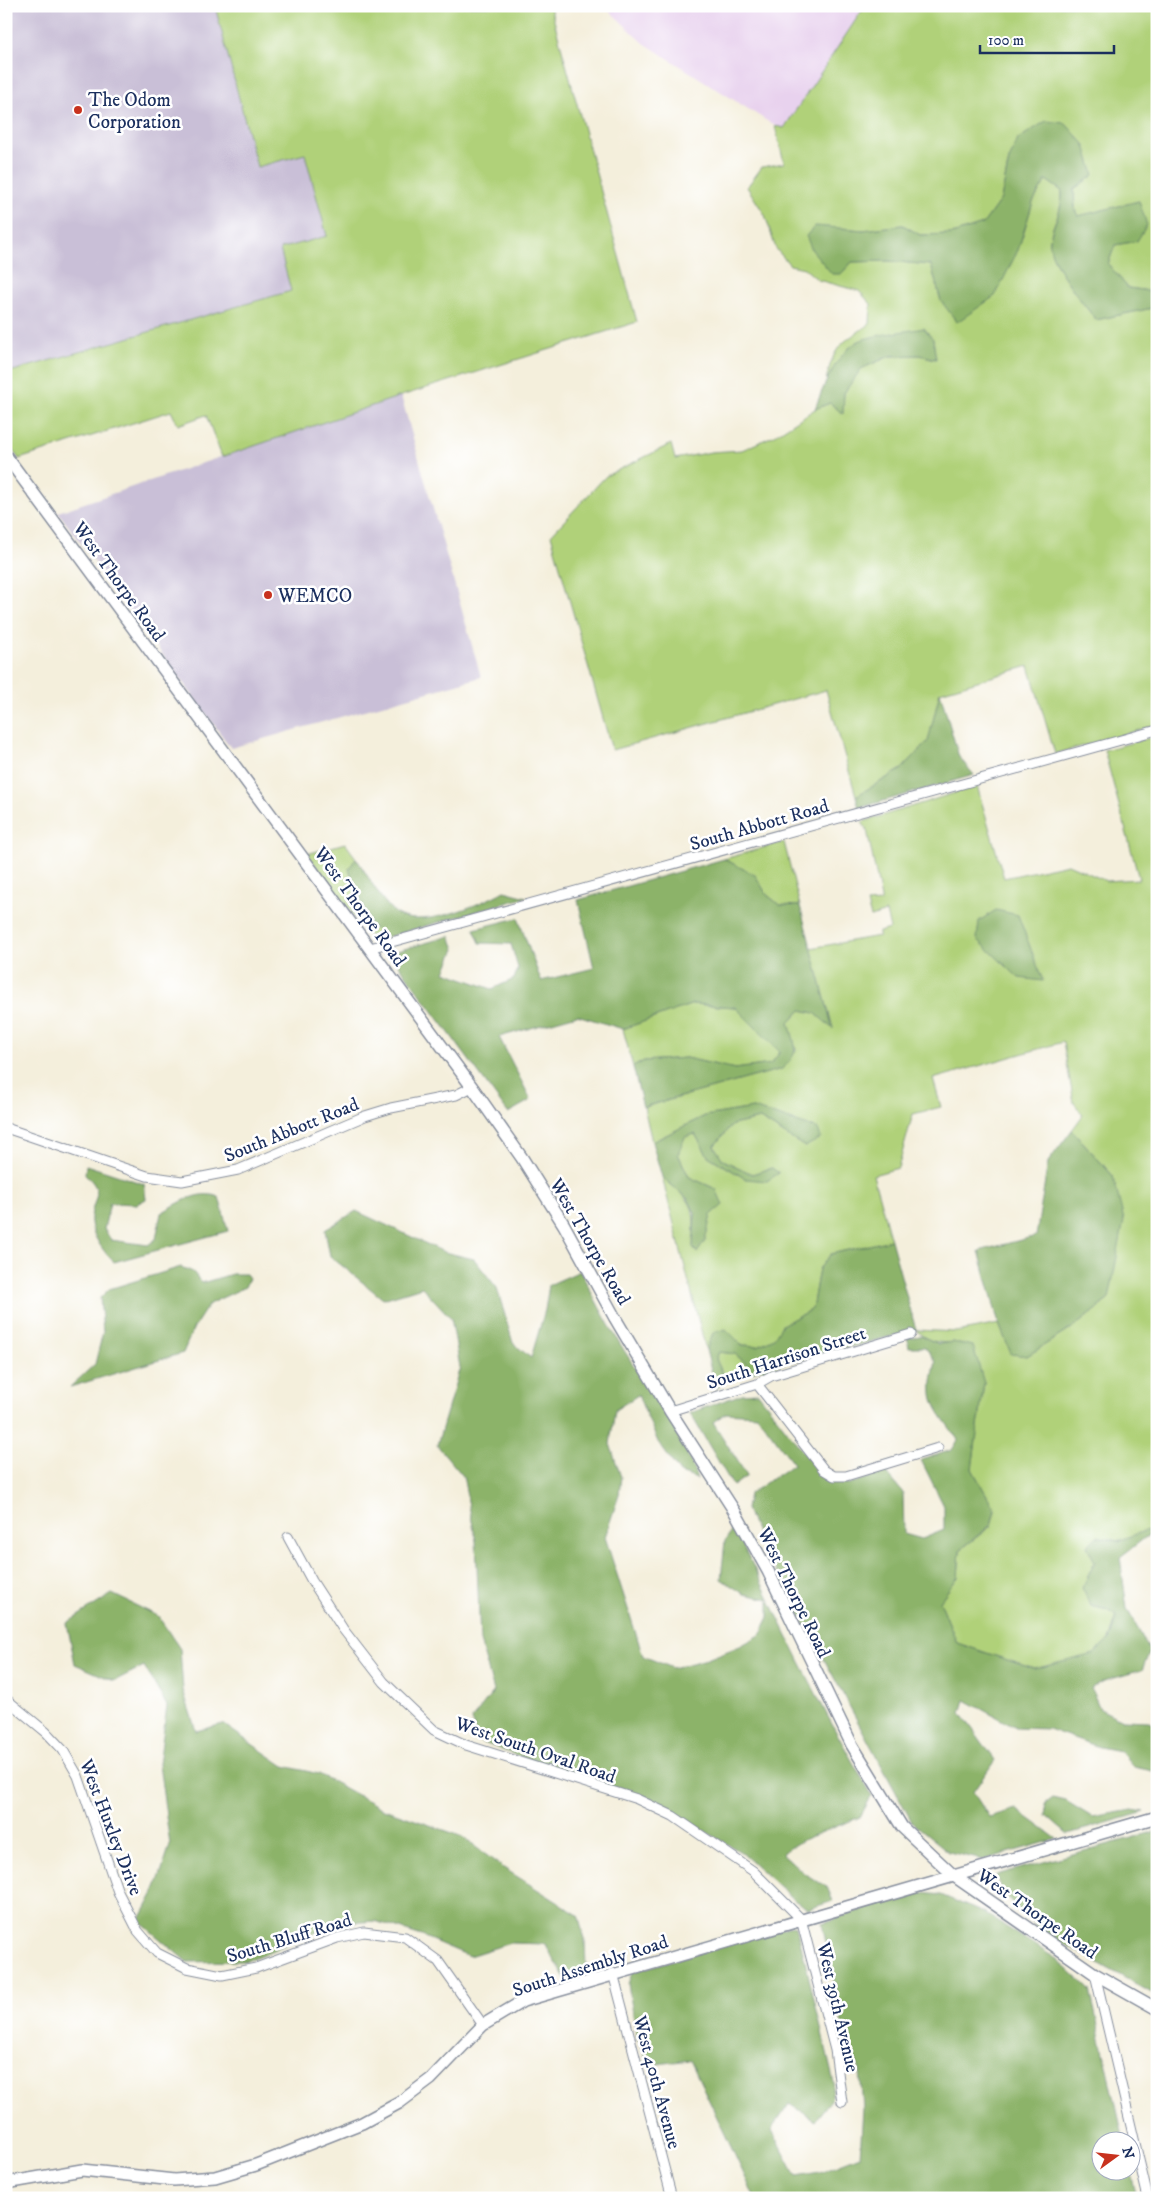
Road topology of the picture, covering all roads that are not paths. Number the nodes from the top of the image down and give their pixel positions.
1 (6, 456) edge
2 (1157, 730) edge
3 (370, 948) junction
4 (472, 1087) junction
5 (6, 1128) edge
6 (912, 1334) dead end
7 (757, 1384) junction
8 (670, 1411) junction
9 (938, 1448) dead end
10 (288, 1537) dead end
11 (6, 1699) edge
12 (1157, 1817) edge
13 (954, 1876) junction
14 (801, 1919) junction
15 (138, 1931) joint
16 (614, 1974) junction
17 (1095, 1974) junction
18 (1157, 2009) edge
19 (483, 2025) junction
20 (842, 2102) dead end
21 (6, 2183) edge
22 (672, 2198) edge
23 (1148, 2198) edge

1 - 3 street, West Thorpe Road
2 - 3 street, South Abbott Road
3 - 4 street, West Thorpe Road
4 - 5 street, South Abbott Road
4 - 8 street, West Thorpe Road
6 - 7 street, South Harrison Street
7 - 8 street, South Harrison Street
7 - 9 street
8 - 13 street, West Thorpe Road
10 - 14 street, West South Oval Road
11 - 15 street, West Huxley Drive
12 - 13 street, South Assembly Road
13 - 14 street, South Assembly Road
13 - 17 street, West Thorpe Road
14 - 16 street, South Assembly Road
14 - 20 street, West 39th Avenue
15 - 19 street, South Bluff Road
16 - 19 street, South Assembly Road
16 - 22 street, West 40th Avenue
17 - 18 street, West Thorpe Road
17 - 23 street
19 - 21 street, South Assembly Road

